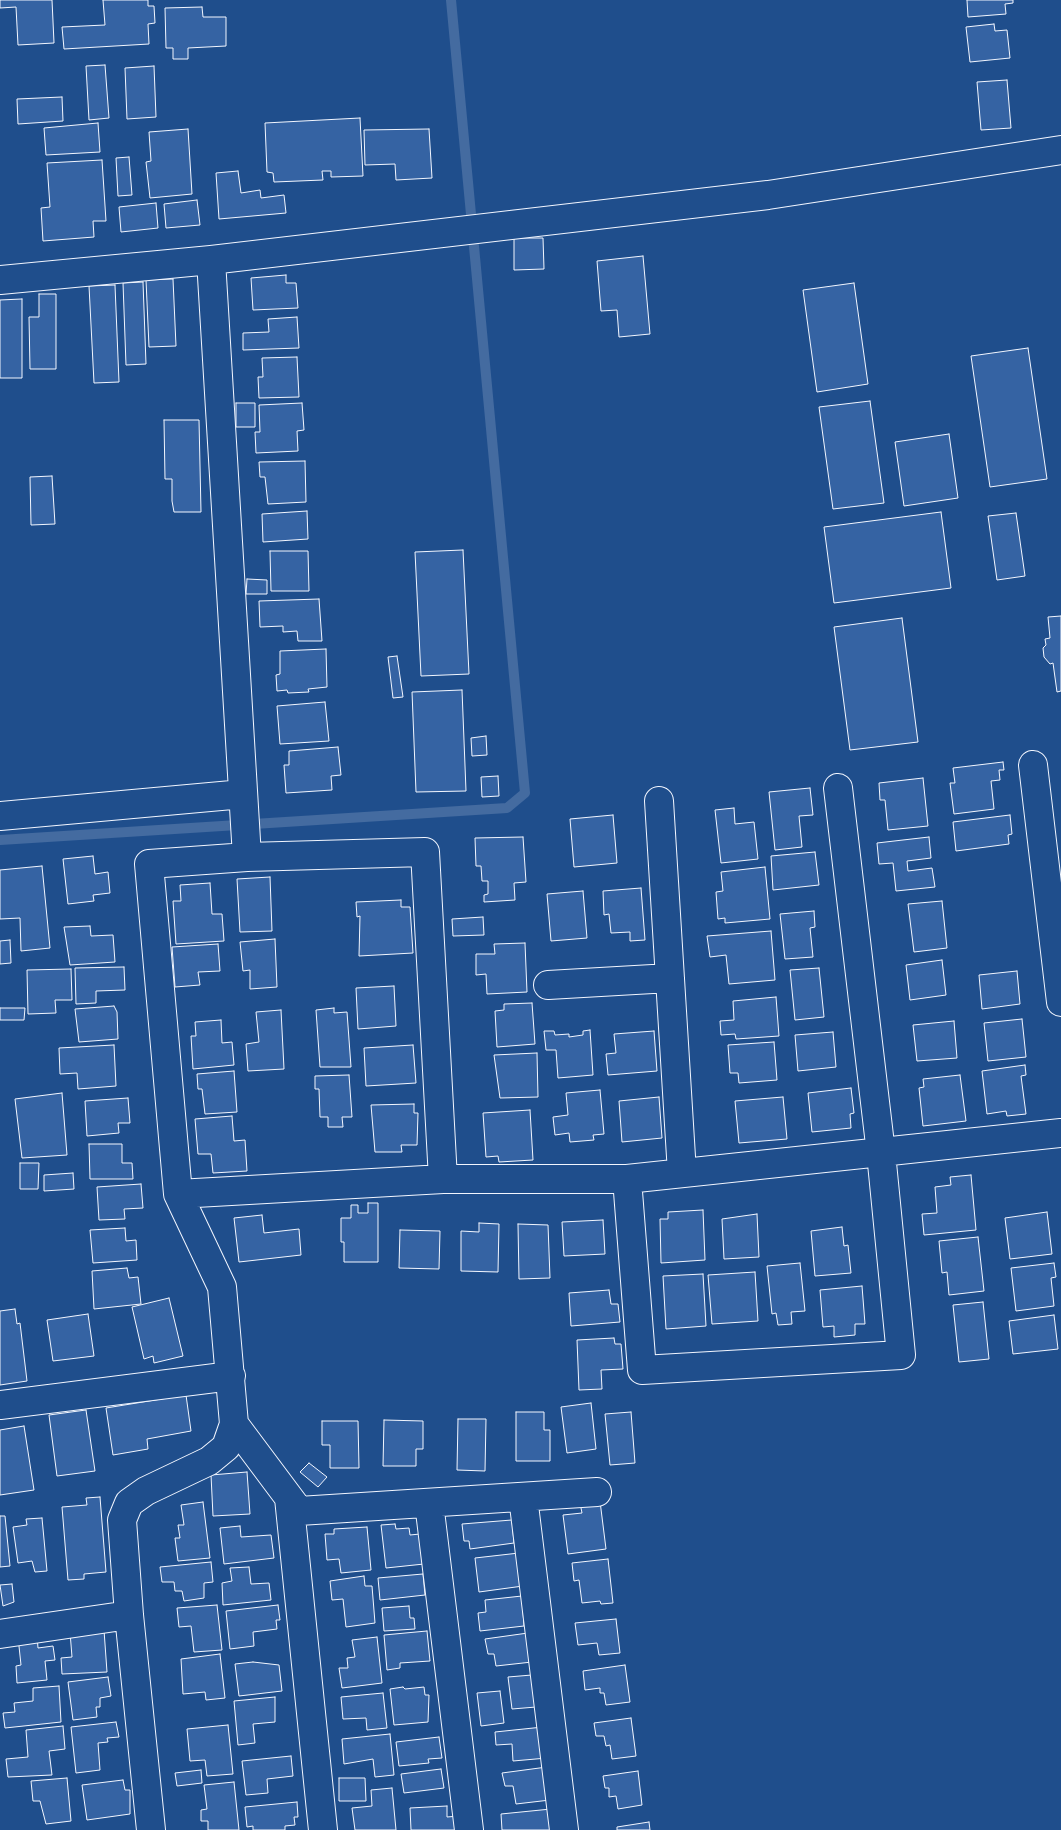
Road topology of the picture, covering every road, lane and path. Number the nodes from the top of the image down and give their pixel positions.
1 (1061, 150) edge
2 (211, 260) junction
3 (0, 280) edge
4 (1033, 765) dead end
5 (838, 788) dead end
6 (243, 794) junction
7 (659, 801) dead end
8 (0, 816) edge
9 (247, 857) junction
10 (670, 978) junction
11 (548, 984) dead end
12 (1061, 1002) edge
13 (1061, 1132) edge
14 (881, 1153) junction
15 (682, 1173) junction
16 (443, 1179) junction
17 (627, 1179) junction
18 (178, 1194) junction
19 (231, 1376) junction
20 (0, 1405) edge
21 (234, 1424) junction
22 (597, 1492) dead end
23 (523, 1497) junction
24 (289, 1498) junction
25 (429, 1503) junction
26 (128, 1615) junction
27 (0, 1634) edge
28 (152, 1830) edge
29 (323, 1830) edge
30 (469, 1830) edge
31 (564, 1830) edge

1 - 2 street
2 - 3 street
2 - 6 street
4 - 12 street
5 - 14 street
6 - 8 street
6 - 9 street
7 - 10 street
9 - 16 street
9 - 18 street
10 - 11 street
10 - 15 street
13 - 14 street
14 - 15 street
14 - 17 street
15 - 17 street
16 - 17 street
16 - 18 street
18 - 19 street
19 - 20 street
19 - 21 street
21 - 24 street
21 - 26 street
22 - 23 street
23 - 25 street
23 - 31 street
24 - 25 street
24 - 29 street
25 - 30 street
26 - 27 street
26 - 28 street

